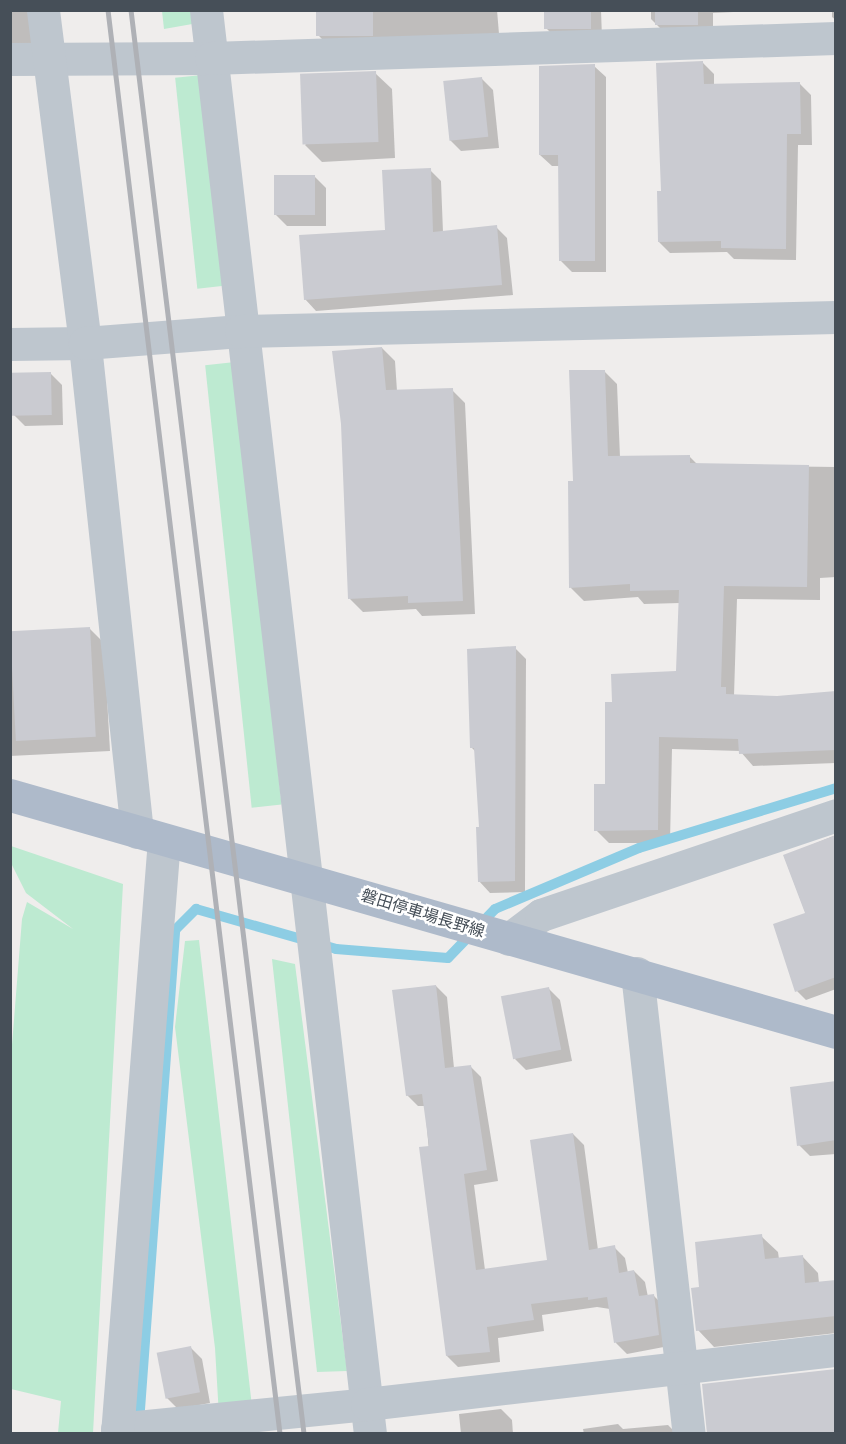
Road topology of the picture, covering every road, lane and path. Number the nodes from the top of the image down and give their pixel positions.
1 (43, 10) edge
2 (206, 10) edge
3 (836, 38) edge
4 (49, 57) junction
5 (211, 58) junction
6 (10, 59) edge
7 (836, 317) edge
8 (241, 331) junction
9 (86, 343) junction
10 (10, 344) edge
11 (10, 795) edge
12 (836, 815) edge
13 (150, 836) junction
14 (305, 877) junction
15 (509, 939) junction
16 (636, 973) junction
17 (836, 1032) edge
18 (836, 1350) edge
19 (681, 1367) junction
20 (368, 1419) edge
21 (117, 1431) edge
22 (689, 1434) edge

1 - 4 street
2 - 5 street
3 - 5 street
4 - 5 street
4 - 6 street
4 - 9 street
5 - 8 street
7 - 8 street
8 - 9 street
8 - 14 street
9 - 10 street
9 - 13 street
11 - 13 main road, 磐田停車場長野線
12 - 15 street
13 - 14 main road, 磐田停車場長野線
13 - 21 street
14 - 15 main road, 磐田停車場長野線
14 - 20 street
15 - 16 main road, 磐田停車場長野線
16 - 17 main road, 磐田停車場長野線
16 - 19 street
18 - 19 street
19 - 20 street
19 - 22 street
20 - 21 street

